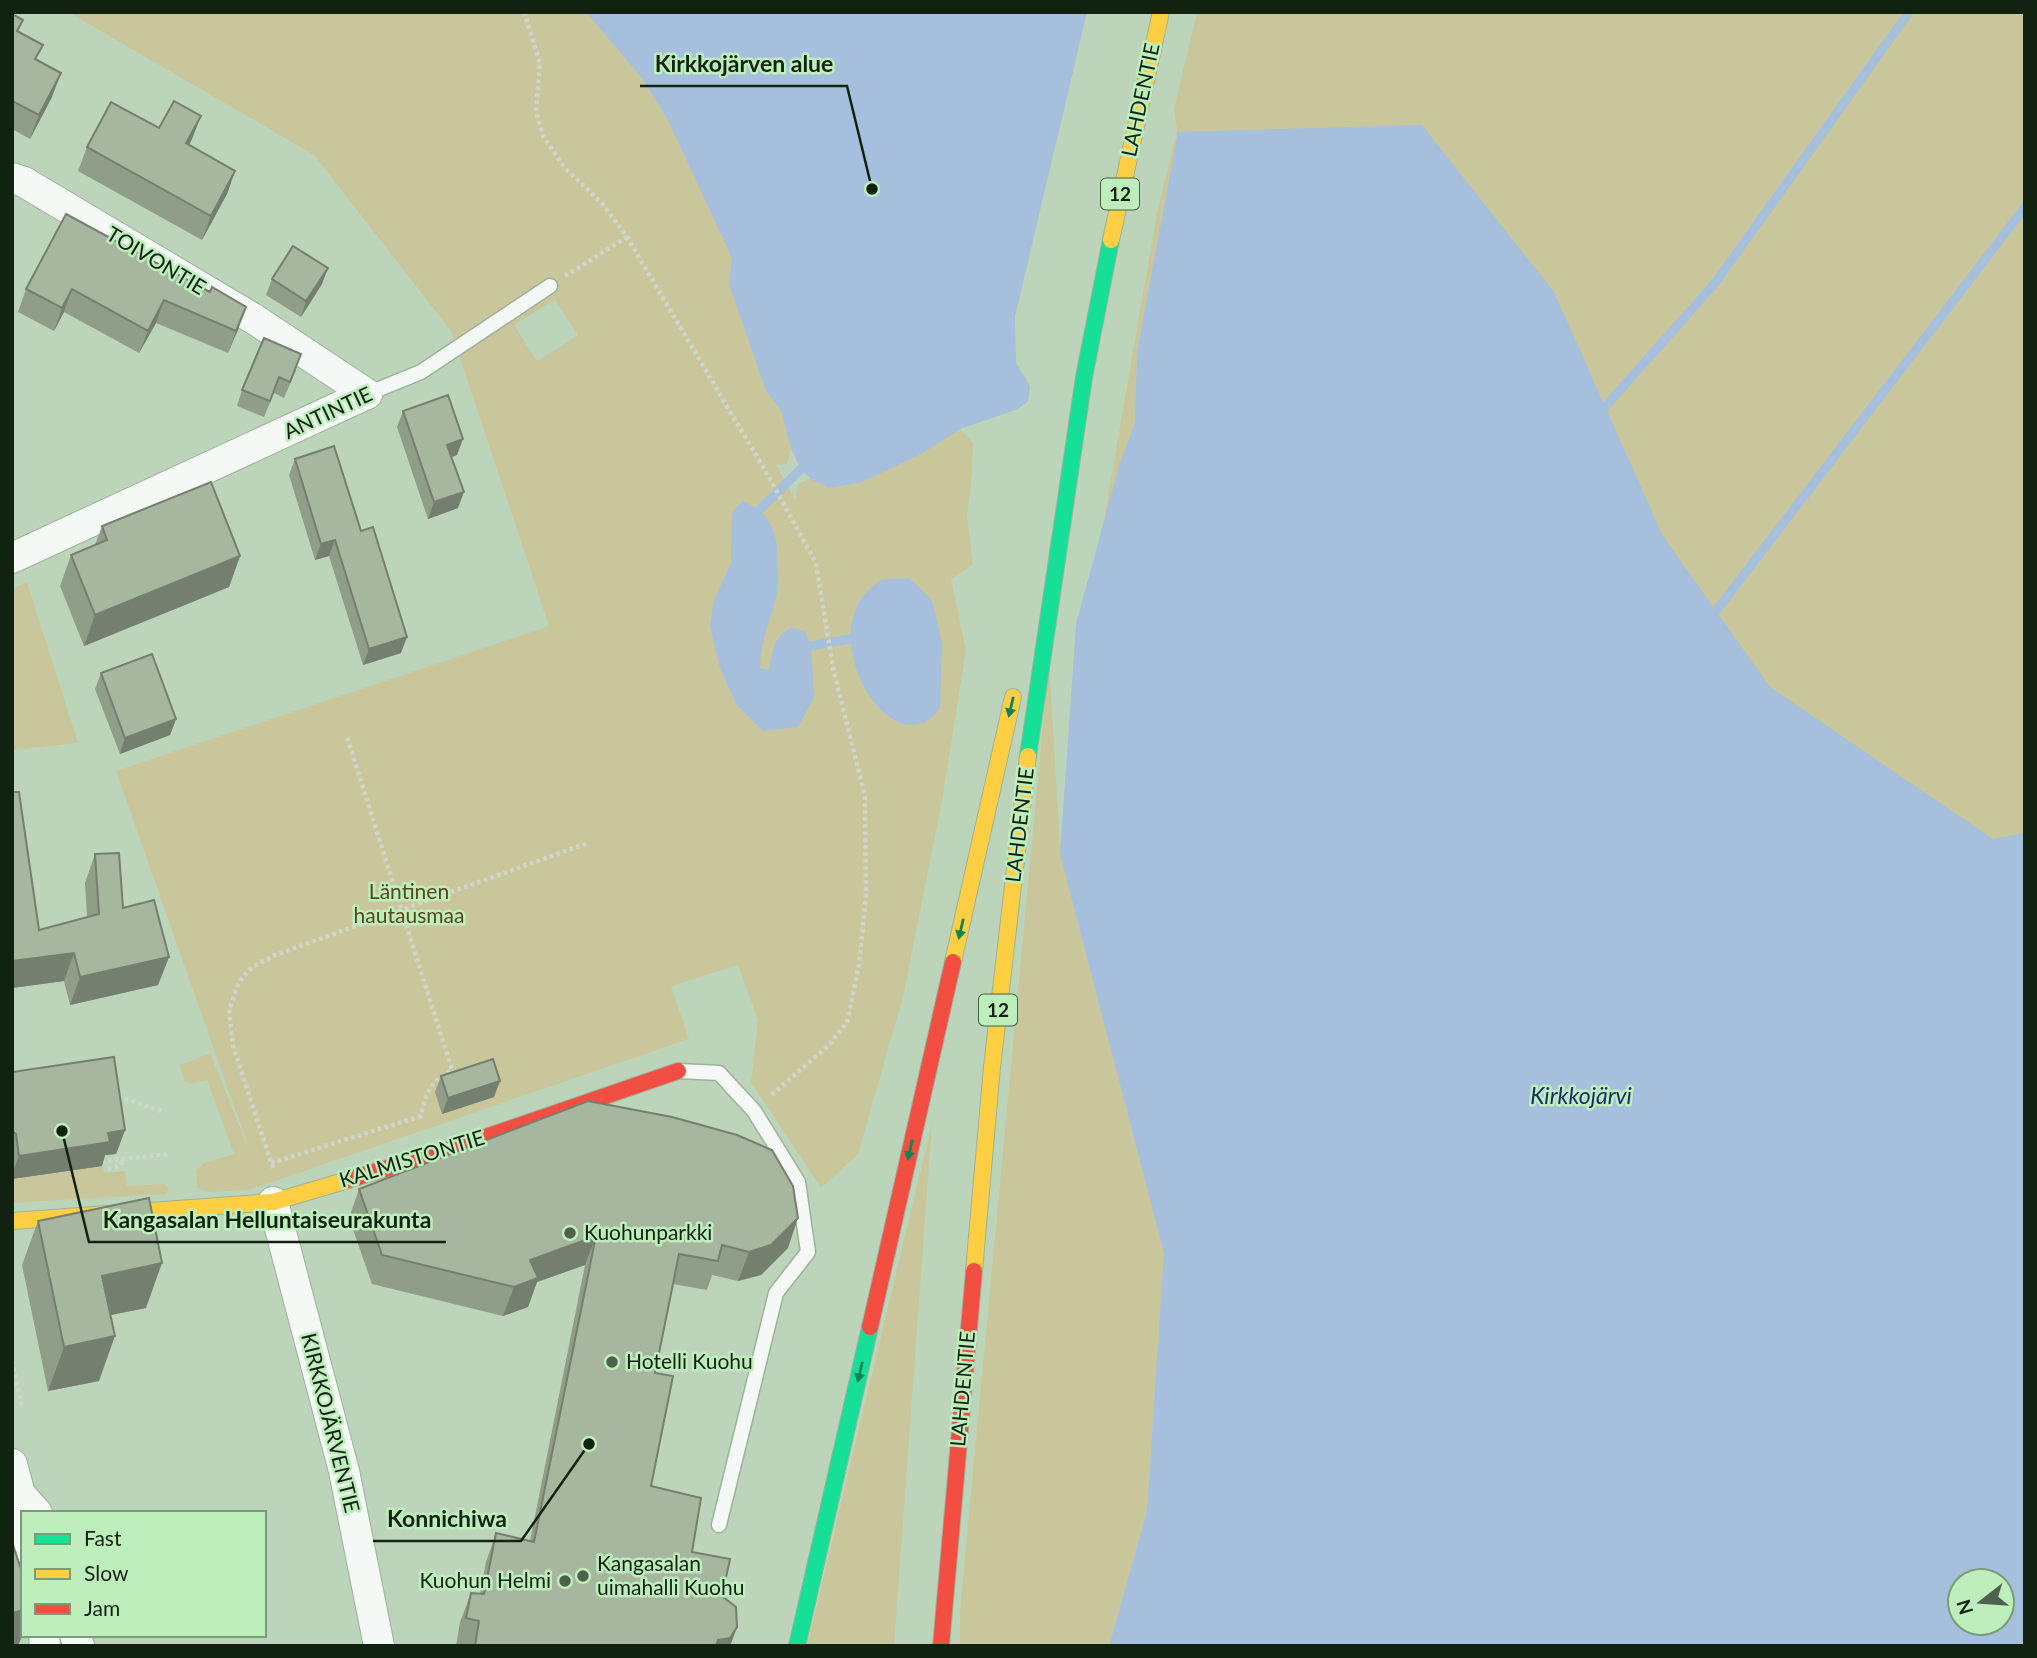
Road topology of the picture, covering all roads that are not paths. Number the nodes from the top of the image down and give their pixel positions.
1 (1161, 12) edge
2 (12, 178) edge
3 (550, 286) road end
4 (1084, 377) junction
5 (367, 394) junction
6 (12, 558) edge
7 (1036, 592) dead end
8 (1015, 687) dead end
9 (678, 1071) joint
10 (278, 1201) junction
11 (12, 1221) edge
12 (12, 1464) edge
13 (28, 1503) edge
14 (719, 1525) dead end
15 (21, 1542) edge
16 (379, 1646) edge
17 (797, 1646) edge
18 (941, 1646) edge

1 - 4 main road, LAHDENTIE / 12
2 - 5 street, TOIVONTIE
3 - 5 lane, ANTINTIE
4 - 7 main road
4 - 18 main road, LAHDENTIE / 12
5 - 6 street, ANTINTIE
8 -> 17 main road
9 - 10 main road, KALMISTONTIE
9 - 14 lane
10 - 11 main road, KALMISTONTIE
10 - 16 street, KIRKKOJÄRVENTIE
12 - 13 street
13 - 15 street

